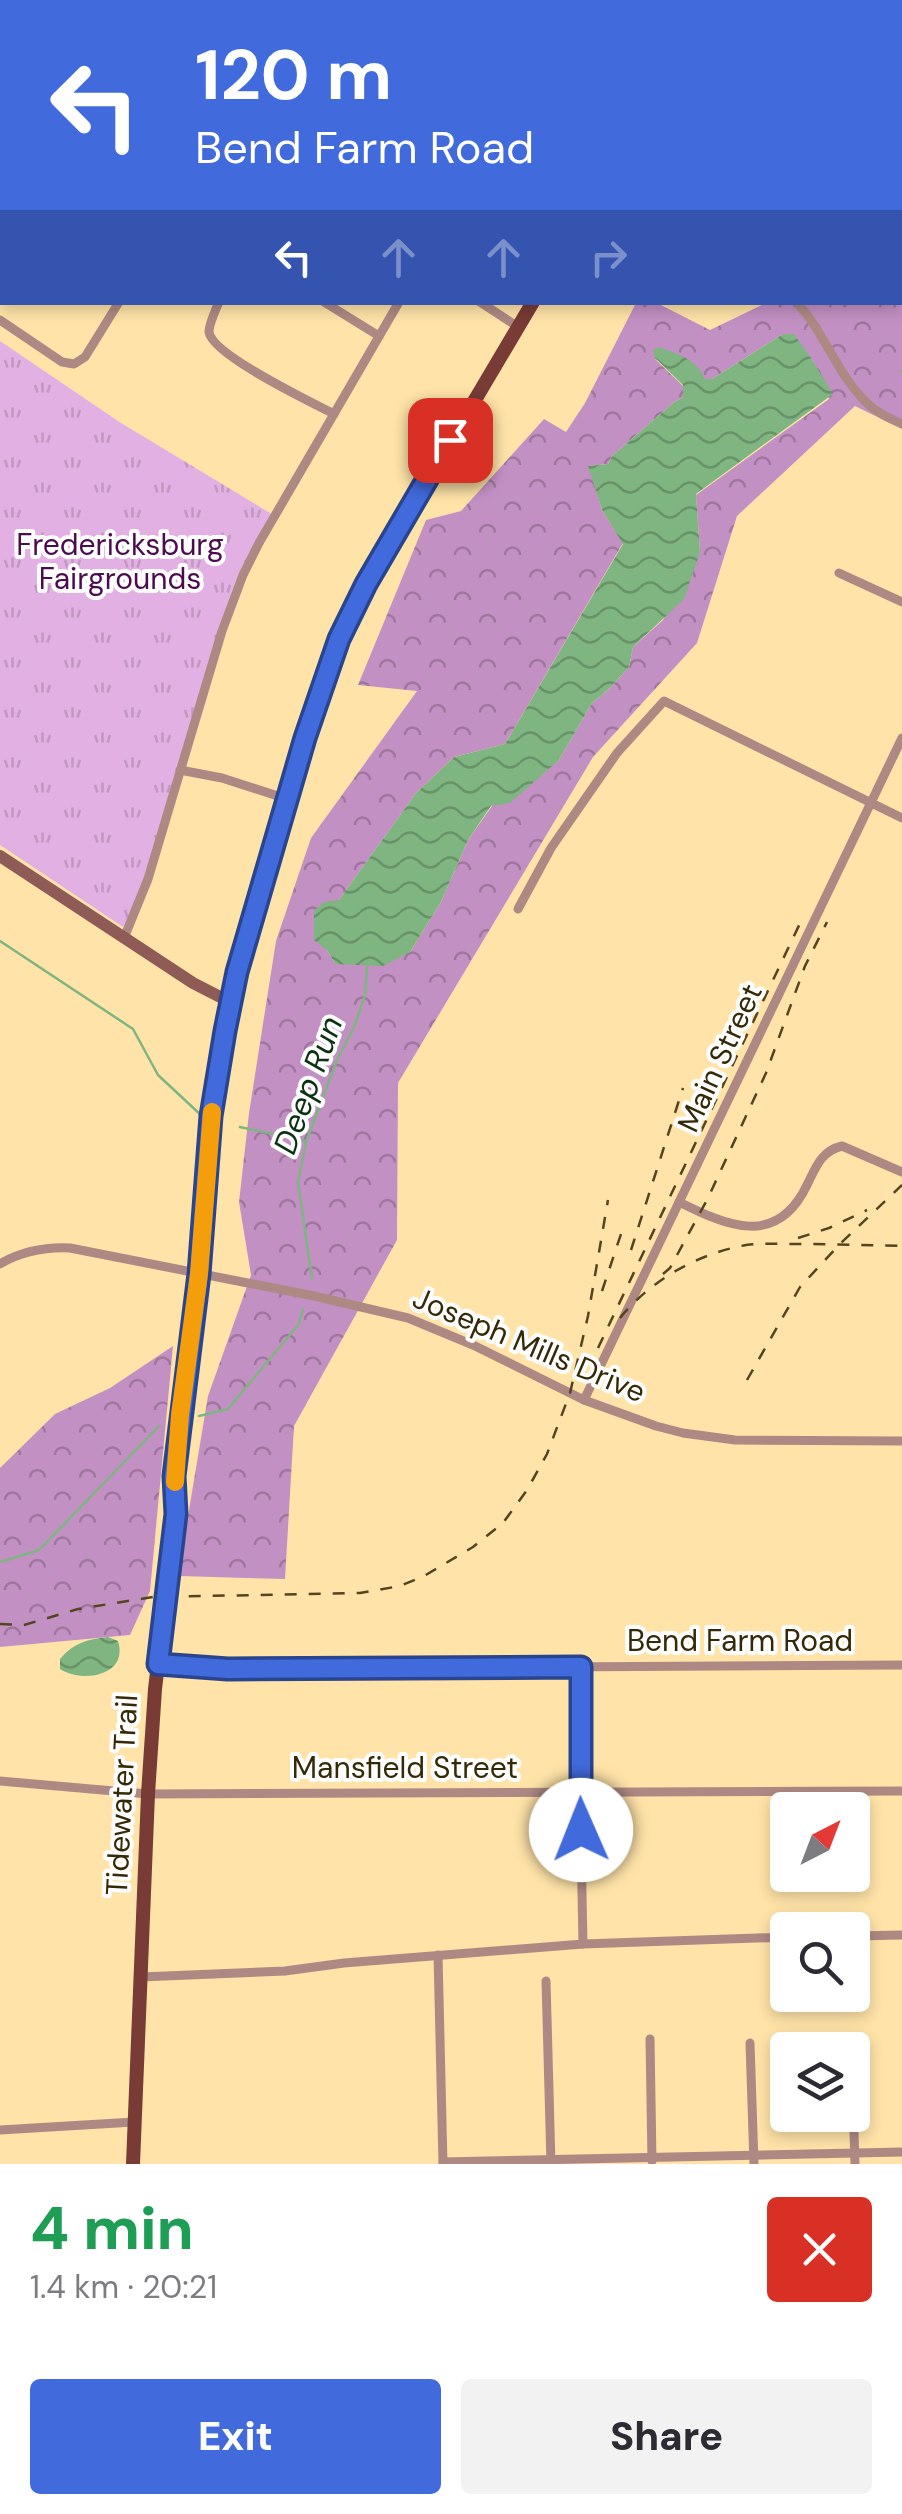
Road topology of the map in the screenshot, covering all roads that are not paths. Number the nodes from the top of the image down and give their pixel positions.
1 (117, 305) edge
2 (218, 305) edge
3 (329, 305) edge
4 (397, 305) edge
5 (485, 305) edge
6 (531, 305) edge
7 (798, 305) edge
8 (0, 320) edge
9 (518, 326) junction
10 (379, 336) junction
11 (334, 414) junction
12 (902, 424) edge
13 (839, 573) dead end
14 (902, 602) edge
15 (902, 738) edge
16 (180, 770) junction
17 (287, 799) junction
18 (870, 804) junction
19 (902, 818) edge
20 (0, 856) edge
21 (518, 909) dead end
22 (124, 938) junction
23 (230, 1002) junction
24 (902, 1172) edge
25 (678, 1202) junction
26 (0, 1264) edge
27 (199, 1274) junction
28 (584, 1400) junction
29 (902, 1440) edge
30 (158, 1664) junction
31 (902, 1665) edge
32 (581, 1667) junction
33 (0, 1782) edge
34 (902, 1792) edge
35 (580, 1793) junction
36 (148, 1794) junction
37 (902, 1935) edge
38 (870, 1936) edge
39 (770, 1938) edge
40 (583, 1944) junction
41 (438, 1955) junction
42 (141, 1977) junction
43 (546, 1981) dead end
44 (650, 2040) dead end
45 (750, 2043) dead end
46 (134, 2122) junction
47 (0, 2130) edge
48 (854, 2132) edge
49 (902, 2152) edge
50 (855, 2158) edge
51 (754, 2160) edge
52 (652, 2161) edge
53 (551, 2162) edge
54 (442, 2163) edge
55 (133, 2164) edge

1 - 8 street
2 - 11 street
3 - 10 street
4 - 10 street
5 - 9 street
6 - 9 main road, Tidewater Trail
7 - 12 street
9 - 17 main road, Tidewater Trail
10 - 11 street
11 - 16 street
13 - 14 street
15 - 18 street, Main Street
16 - 17 street
16 - 22 street
17 - 23 main road, Tidewater Trail
18 - 19 street
18 - 21 street
18 - 25 street, Main Street
20 - 22 main road
22 - 23 main road
23 - 27 main road, Tidewater Trail
24 - 25 street
25 - 28 street, Main Street
26 - 27 street, Joseph Mills Drive
27 - 28 street, Joseph Mills Drive
27 - 30 main road, Tidewater Trail
28 - 29 street, Joseph Mills Drive
30 - 32 street, Bend Farm Road
30 - 36 main road, Tidewater Trail
31 - 32 street, Bend Farm Road
32 - 35 street
33 - 36 street, Mansfield Street
34 - 35 street, Mansfield Street
35 - 36 street, Mansfield Street
35 - 40 street
36 - 42 main road, Tidewater Trail
37 - 38 street
39 - 40 street
40 - 41 street
41 - 42 street
41 - 54 street
42 - 46 main road, Tidewater Trail
43 - 53 street
44 - 52 street
45 - 51 street
46 - 47 street
46 - 55 main road, Tidewater Trail
48 - 50 street
49 - 50 street
50 - 51 street
51 - 52 street
52 - 53 street
53 - 54 street

